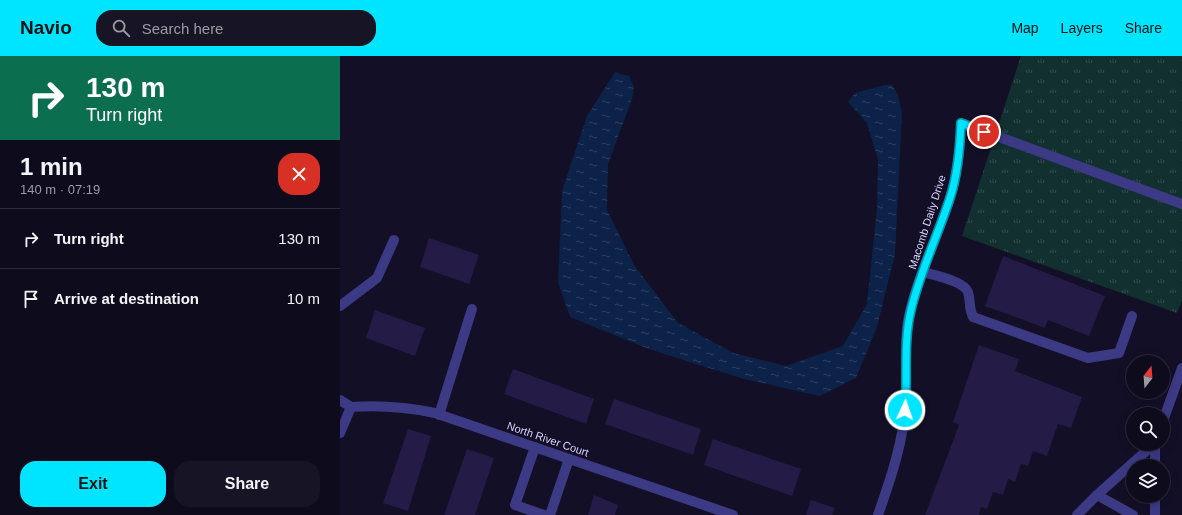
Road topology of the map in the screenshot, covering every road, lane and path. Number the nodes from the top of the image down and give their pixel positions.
1 (1182, 204) edge
2 (394, 240) dead end
3 (923, 272) junction
4 (340, 306) edge
5 (472, 309) dead end
6 (1132, 316) dead end
7 (1182, 368) edge
8 (1179, 386) edge
9 (340, 400) edge
10 (351, 407) junction
11 (1169, 407) edge
12 (439, 414) junction
13 (340, 433) edge
14 (535, 447) junction
15 (1147, 451) edge
16 (569, 459) junction
17 (1096, 495) junction
18 (1155, 503) edge
19 (712, 512) edge
20 (544, 515) edge
21 (550, 515) edge
22 (732, 515) edge
23 (878, 515) edge
24 (1077, 515) edge
25 (1133, 515) edge
26 (1155, 515) edge

1 - 3 street, Macomb Daily Drive
2 - 4 street
3 - 6 street
3 - 23 street, Macomb Daily Drive
5 - 12 street
7 - 8 street
8 - 11 street
9 - 10 street
10 - 12 street, North River Court
10 - 13 street
12 - 14 street, North River Court
14 - 16 street, North River Court
14 - 20 street
15 - 17 street
16 - 19 street, North River Court
16 - 21 street
17 - 24 street
17 - 25 street
18 - 26 street
19 - 22 street, North River Court

